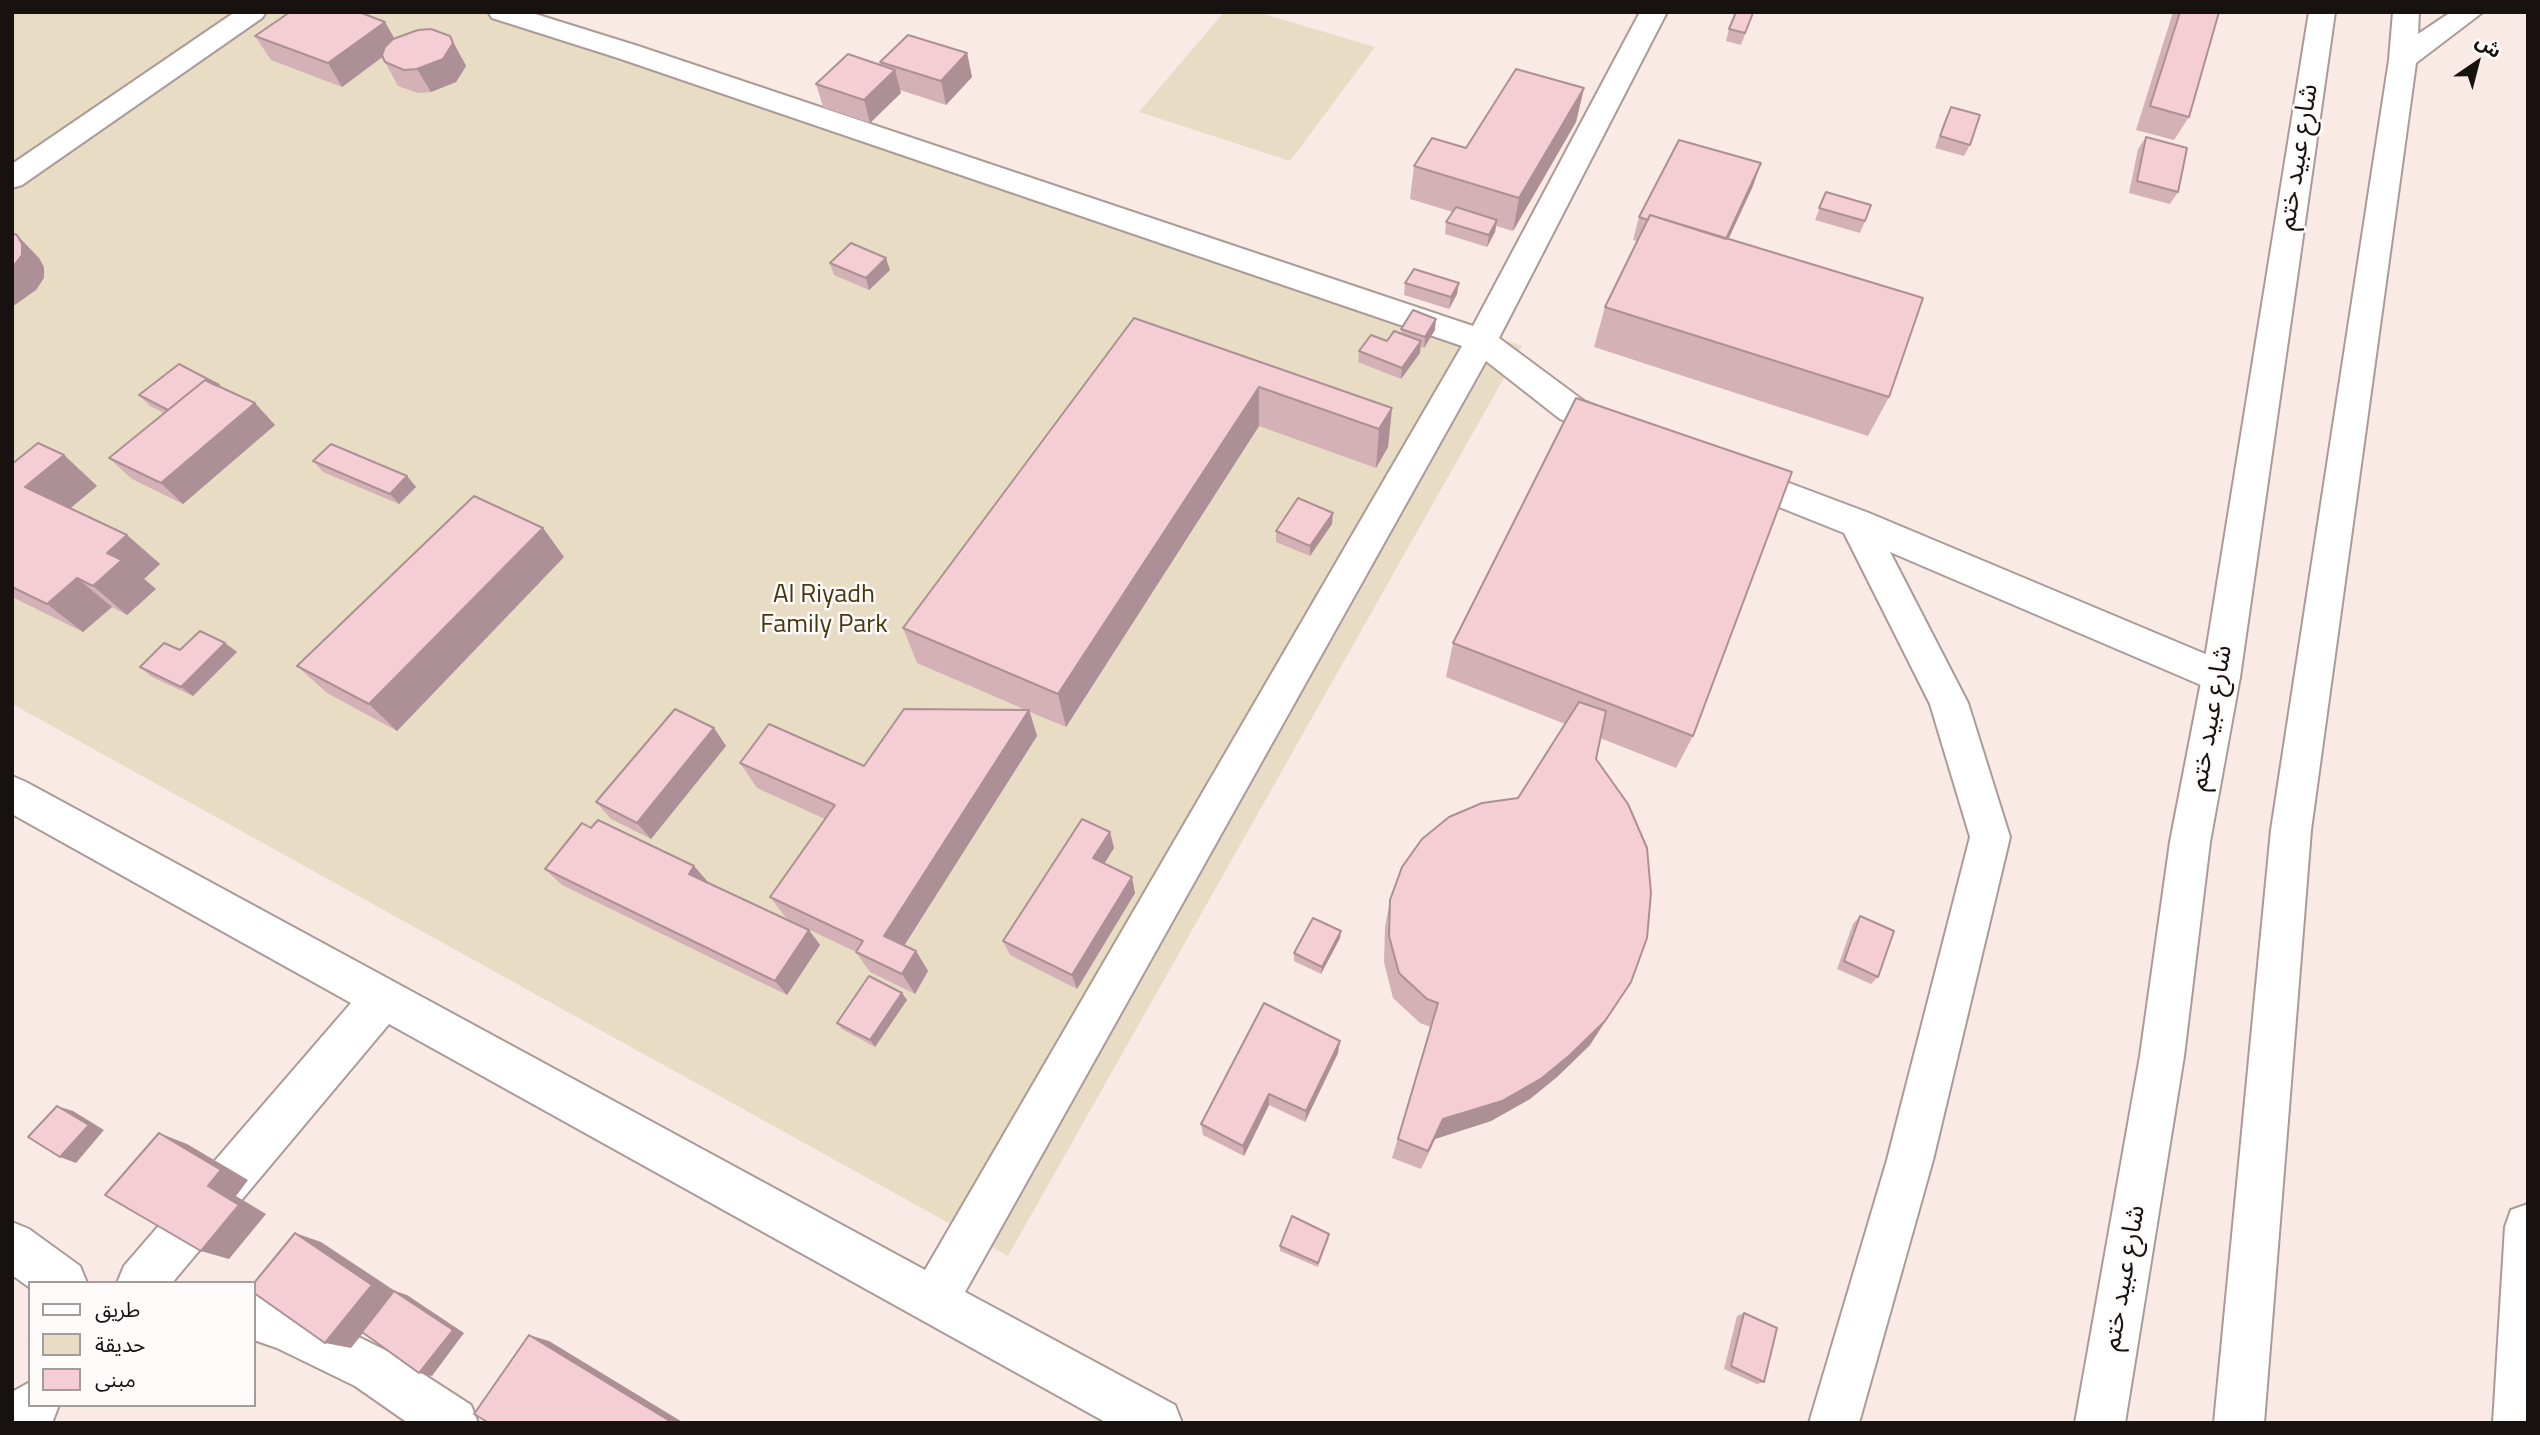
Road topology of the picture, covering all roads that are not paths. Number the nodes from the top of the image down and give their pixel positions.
1 (253, 12) edge
2 (501, 12) edge
3 (1654, 12) edge
4 (2406, 12) edge
5 (2470, 12) edge
6 (2316, 17) edge
7 (2403, 60) junction
8 (12, 178) edge
9 (1481, 341) junction
10 (1650, 441) edge
11 (1715, 467) edge
12 (1857, 523) junction
13 (2221, 677) junction
14 (12, 794) edge
15 (383, 998) junction
16 (2528, 1227) edge
17 (12, 1246) edge
18 (60, 1281) edge
19 (143, 1281) edge
20 (934, 1300) junction
21 (256, 1318) edge
22 (32, 1407) edge
23 (19, 1423) edge
24 (453, 1423) edge
25 (1157, 1423) edge
26 (1834, 1423) edge
27 (2101, 1423) edge
28 (2239, 1423) edge
29 (2518, 1423) edge

1 - 8 main road
2 - 9 main road
3 - 9 main road
4 - 7 main road
5 - 7 main road
6 - 13 main road, شارع عبيد ختم
7 - 28 main road
9 - 10 main road
9 - 20 main road
11 - 12 main road
12 - 13 main road
12 - 26 main road
13 - 27 main road, شارع عبيد ختم
14 - 15 main road
15 - 19 main road
15 - 20 main road
16 - 29 main road
17 - 18 main road
20 - 25 main road
21 - 24 main road
22 - 23 main road

